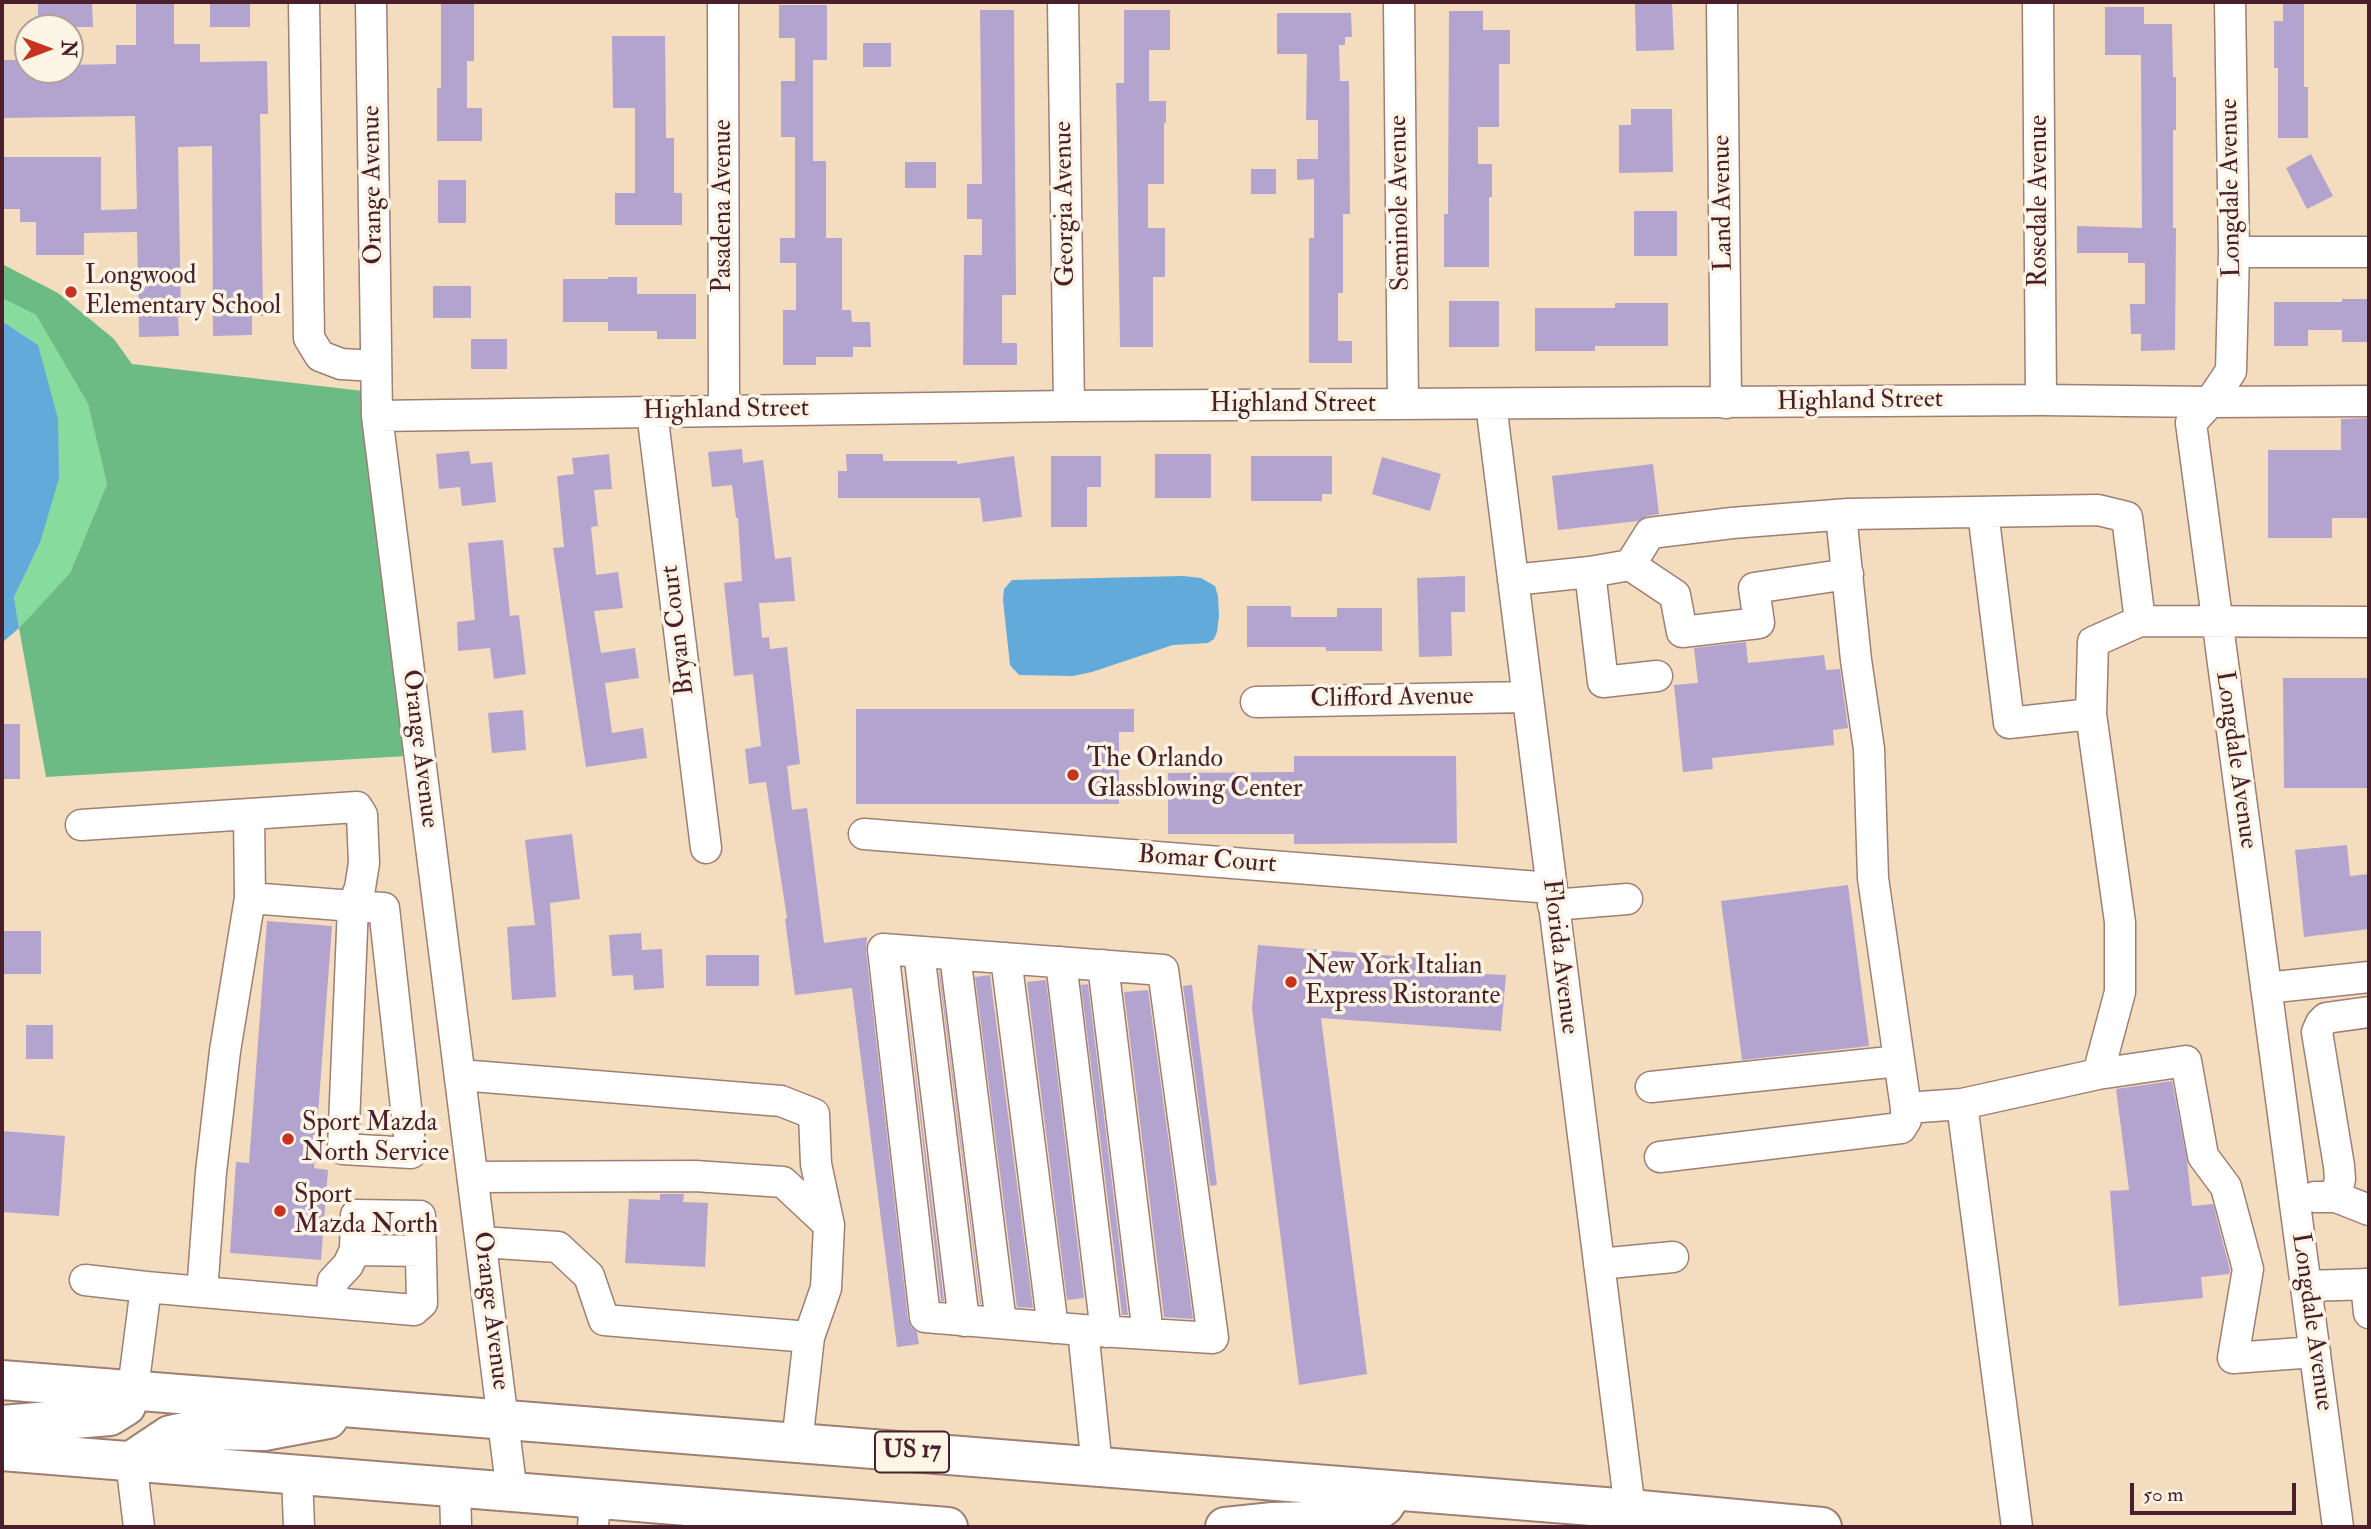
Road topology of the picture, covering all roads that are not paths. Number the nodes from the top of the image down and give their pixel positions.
1 (303, 2) edge
2 (371, 2) edge
3 (723, 2) edge
4 (1063, 2) edge
5 (1399, 2) edge
6 (1722, 2) edge
7 (2038, 2) edge
8 (2230, 2) edge
9 (2369, 251) edge
10 (2234, 252) junction
11 (376, 366) junction
12 (2041, 400) junction
13 (2369, 401) edge
14 (2210, 402) junction
15 (1726, 403) junction
16 (1404, 404) junction
17 (1491, 404) junction
18 (1069, 406) junction
19 (724, 411) junction
20 (653, 412) junction
21 (377, 416) junction
22 (1983, 512) junction
23 (1841, 514) junction
24 (1630, 565) junction
25 (1590, 572) junction
26 (1848, 574) junction
27 (1513, 580) junction
28 (2140, 621) junction
29 (2216, 622) junction
30 (2369, 622) edge
31 (1657, 676) dead end
32 (1527, 697) junction
33 (1256, 702) dead end
34 (2091, 714) junction
35 (249, 814) junction
36 (81, 825) dead end
37 (864, 834) dead end
38 (706, 848) dead end
39 (1552, 896) junction
40 (250, 898) junction
41 (1627, 899) dead end
42 (353, 906) junction
43 (955, 955) junction
44 (1006, 958) junction
45 (1060, 962) junction
46 (1103, 965) junction
47 (2369, 977) edge
48 (2266, 988) junction
49 (2369, 1012) edge
50 (1899, 1061) junction
51 (2098, 1074) junction
52 (460, 1076) junction
53 (1651, 1087) dead end
54 (1962, 1104) junction
55 (1906, 1108) junction
56 (1660, 1157) dead end
57 (473, 1177) junction
58 (2336, 1197) junction
59 (2294, 1198) junction
60 (2369, 1210) edge
61 (829, 1225) junction
62 (481, 1242) junction
63 (1672, 1256) dead end
64 (1599, 1264) junction
65 (85, 1280) dead end
66 (2306, 1286) junction
67 (146, 1287) junction
68 (202, 1292) junction
69 (2368, 1294) edge
70 (331, 1303) junction
71 (1001, 1324) junction
72 (1053, 1328) junction
73 (1094, 1331) junction
74 (1148, 1334) junction
75 (809, 1337) junction
76 (2315, 1352) junction
77 (2, 1380) edge
78 (133, 1389) junction
79 (371, 1410) junction
80 (504, 1420) junction
81 (2, 1425) edge
82 (797, 1443) junction
83 (2, 1451) edge
84 (131, 1461) junction
85 (1097, 1467) junction
86 (297, 1475) junction
87 (455, 1488) junction
88 (1394, 1491) junction
89 (512, 1493) junction
90 (1630, 1509) junction
91 (594, 1513) edge
92 (801, 1521) edge
93 (865, 1524) edge
94 (139, 1527) edge
95 (299, 1527) edge
96 (456, 1527) edge
97 (948, 1527) edge
98 (1225, 1527) edge
99 (1822, 1527) edge
100 (2017, 1527) edge
101 (2338, 1527) edge

1 - 11 street
2 - 11 street, Orange Avenue
3 - 19 street, Pasadena Avenue
4 - 18 street, Georgia Avenue
5 - 16 street, Seminole Avenue
6 - 15 street, Land Avenue
7 - 12 street, Rosedale Avenue
8 - 10 street, Longdale Avenue
9 - 10 street
10 - 14 street, Longdale Avenue
11 - 21 street, Orange Avenue
12 - 14 street, Highland Street
12 - 15 street, Highland Street
13 - 14 street, Highland Street
14 - 29 street, Longdale Avenue
15 - 17 street, Highland Street
16 - 17 street, Highland Street
16 - 18 street, Highland Street
17 - 27 street, Florida Avenue
18 - 19 street, Highland Street
19 - 20 street, Highland Street
20 - 21 street, Highland Street
20 - 38 street, Bryan Court
21 - 52 street, Orange Avenue
22 - 23 street
22 - 28 street
22 - 34 street
23 - 24 street
23 - 26 street
24 - 25 street
24 - 26 street
25 - 27 street
25 - 31 street
26 - 50 street
27 - 32 street, Florida Avenue
28 - 29 street
28 - 34 street
29 - 30 street
29 - 48 street, Longdale Avenue
32 - 33 street, Clifford Avenue
32 - 39 street, Florida Avenue
34 - 51 street
35 - 36 street
35 - 40 street
35 - 42 street
37 - 39 street, Bomar Court
39 - 41 street, Bomar Court
39 - 64 street, Florida Avenue
40 - 42 street
40 - 68 street
42 - 42 street
43 - 44 street
43 - 71 street
43 - 71 street
44 - 45 street
44 - 72 street
45 - 46 street
45 - 73 street
46 - 74 street
46 - 74 street
47 - 48 street
48 - 59 street, Longdale Avenue
49 - 58 street
50 - 53 street
50 - 55 street
51 - 54 street
51 - 76 street
52 - 57 street, Orange Avenue
52 - 61 street
54 - 55 street
54 - 100 street
55 - 56 street
57 - 61 street
57 - 62 street, Orange Avenue
58 - 59 street
58 - 60 street
59 - 66 street, Longdale Avenue
61 - 75 street
62 - 75 street
62 - 80 street, Orange Avenue
63 - 64 street
64 - 90 street, Florida Avenue
65 - 67 street
66 - 69 street
66 - 76 street, Longdale Avenue
67 - 68 street
67 - 78 street
68 - 70 street
70 - 70 street
71 - 72 street
72 - 73 street
73 - 74 street
73 - 85 street
75 - 82 street
76 - 101 street, Longdale Avenue
77 - 78 main road, US 17
78 - 79 main road, US 17
78 - 81 main road
79 - 80 main road, US 17
79 - 84 main road
80 - 82 main road, US 17
80 - 89 street, Orange Avenue
82 - 85 main road, US 17
83 - 84 main road
84 - 86 main road
84 - 94 street
85 - 88 main road, US 17
86 - 87 main road
86 - 95 street
87 - 89 main road
87 - 96 street
88 - 90 main road, US 17
88 - 98 main road
89 - 91 main road
90 - 99 main road, US 17
91 - 92 main road
92 - 93 main road
93 - 97 main road

